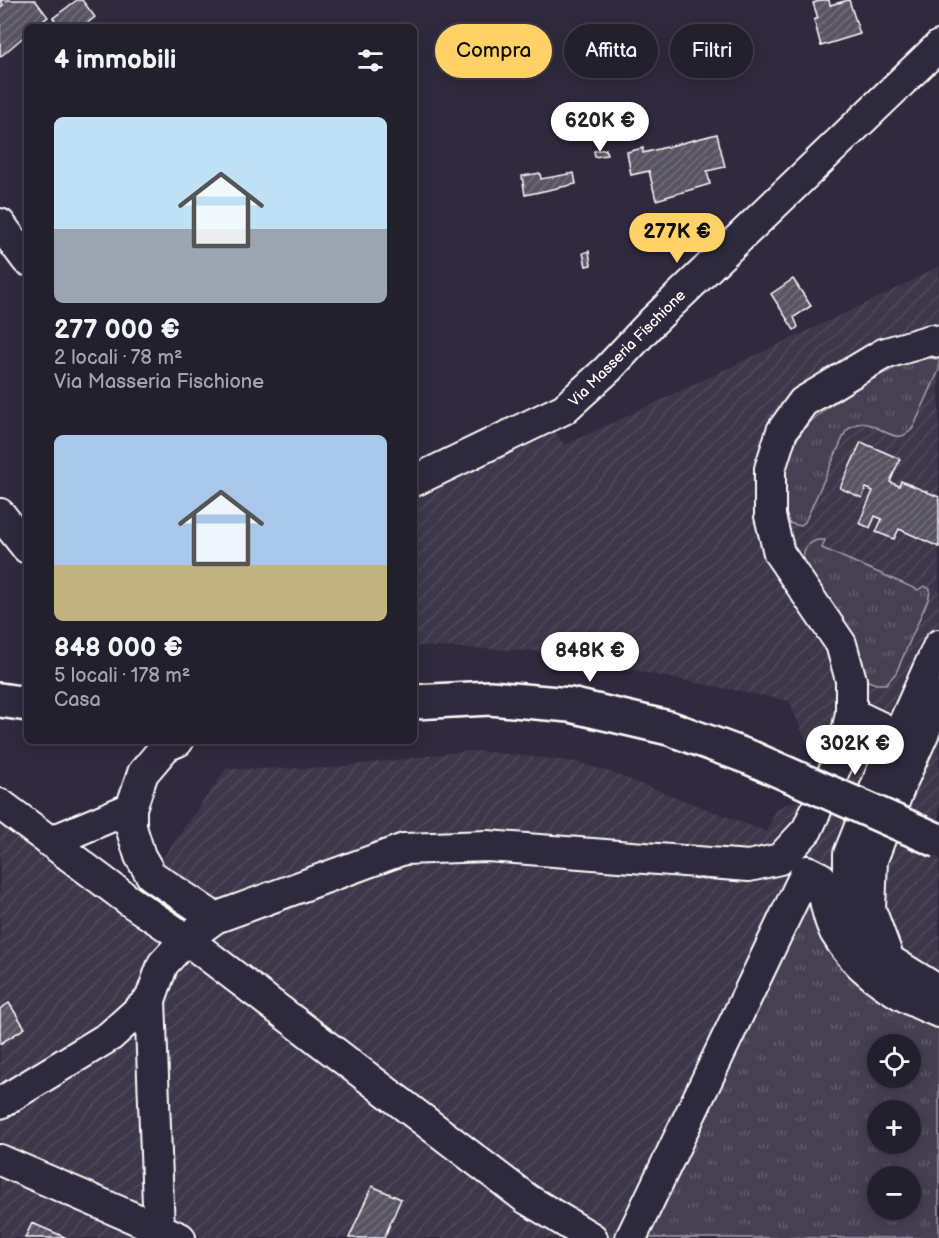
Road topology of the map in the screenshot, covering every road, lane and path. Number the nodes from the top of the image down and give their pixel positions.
1 (939, 46) edge
2 (0, 224) edge
3 (24, 256) edge
4 (939, 342) edge
5 (417, 480) edge
6 (0, 514) edge
7 (24, 544) edge
8 (939, 645) edge
9 (939, 698) edge
10 (0, 700) edge
11 (417, 702) edge
12 (24, 704) edge
13 (851, 713) junction
14 (908, 740) junction
15 (171, 744) edge
16 (0, 804) edge
17 (131, 808) junction
18 (939, 841) edge
19 (50, 842) junction
20 (215, 918) junction
21 (186, 939) junction
22 (939, 991) edge
23 (150, 1000) junction
24 (939, 1012) edge
25 (0, 1103) edge
26 (0, 1160) edge
27 (169, 1233) edge
28 (591, 1238) edge
29 (631, 1238) edge

1 - 5 street, Via Masseria Fischione
2 - 3 street
4 - 13 street
6 - 7 street
8 - 14 street
9 - 14 street
10 - 12 main road
11 - 18 main road, bridge
13 - 14 street
13 - 20 street
14 - 22 street
15 - 17 street
16 - 19 street
17 - 19 street
17 - 20 street
19 - 21 street
20 - 21 street
21 - 23 street
21 - 28 street
23 - 25 street
23 - 27 street
24 - 29 street
26 - 27 street

